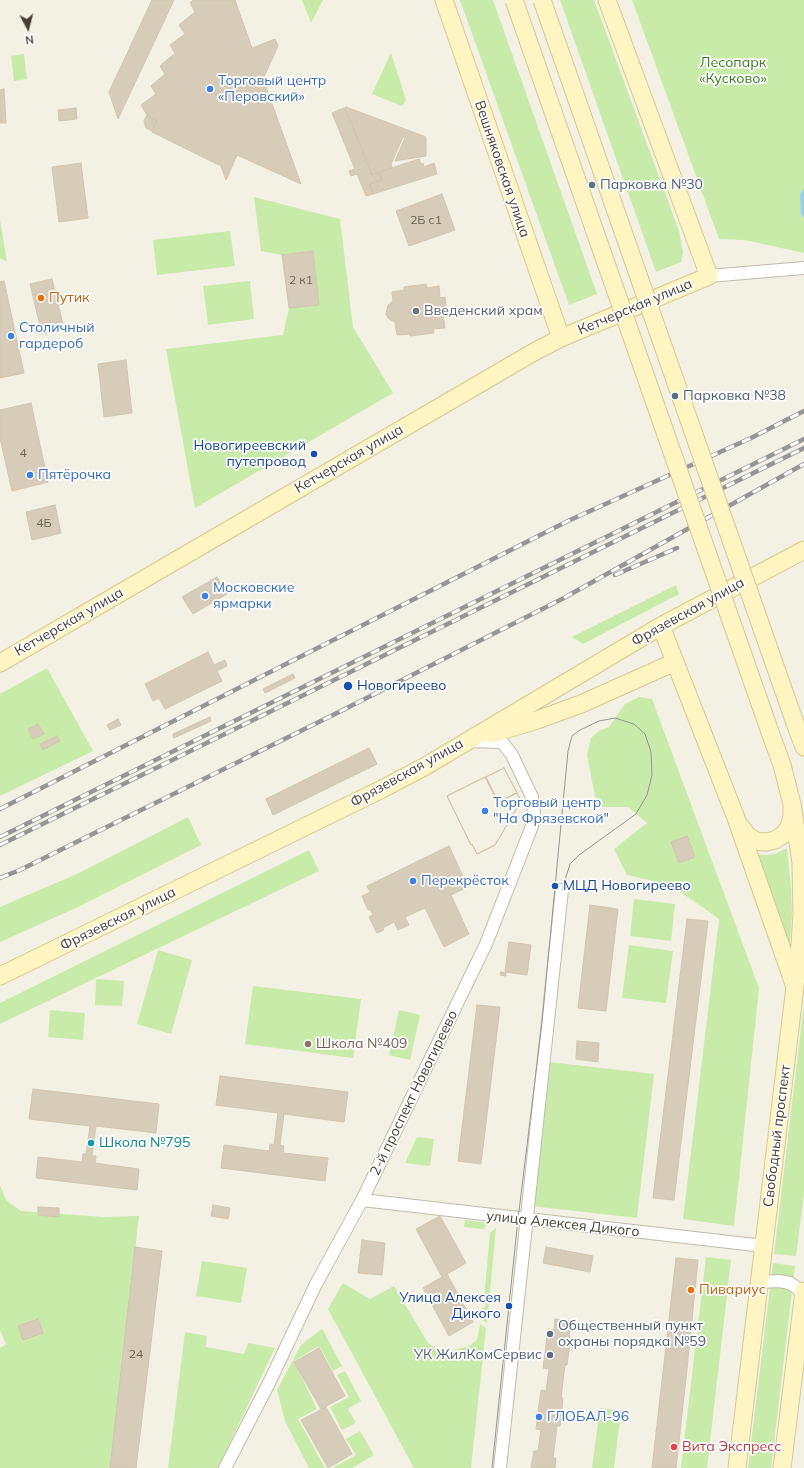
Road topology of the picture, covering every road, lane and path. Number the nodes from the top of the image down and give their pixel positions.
1 (444, 0) edge
2 (514, 0) edge
3 (542, 0) edge
4 (607, 0) edge
5 (804, 268) edge
6 (709, 276) junction
7 (561, 338) junction
8 (804, 550) edge
9 (660, 626) junction
10 (675, 662) junction
11 (0, 663) edge
12 (467, 741) junction
13 (804, 747) edge
14 (792, 804) junction
15 (736, 818) junction
16 (562, 890) dead end
17 (0, 976) edge
18 (795, 987) junction
19 (362, 1200) junction
20 (526, 1220) junction
21 (764, 1246) junction
22 (760, 1282) junction
23 (804, 1292) edge
24 (225, 1468) edge
25 (500, 1468) edge
26 (737, 1468) edge
27 (782, 1468) edge

1 - 7 main road, Вешняковская улица
2 - 14 main road, bridge
3 - 13 main road, bridge
4 - 6 main road
5 - 6 street
6 - 7 main road, Кетчерская улица
7 - 11 main road, Кетчерская улица
8 - 9 main road, Фрязевская улица
9 - 10 main road
9 - 12 main road, Фрязевская улица
10 - 12 main road
10 - 15 main road
12 - 17 main road, Фрязевская улица
12 - 19 street, 2-й проспект Новогиреево
14 - 15 main road
14 - 18 main road, Свободный проспект
15 - 18 main road
16 - 20 street
18 - 21 main road, Свободный проспект
19 - 20 street, улица Алексея Дикого
19 - 24 street, 2-й проспект Новогиреево
20 - 21 street, улица Алексея Дикого
20 - 25 street
21 - 22 main road, Свободный проспект
22 - 23 street
22 - 26 main road, Свободный проспект
23 - 27 main road

